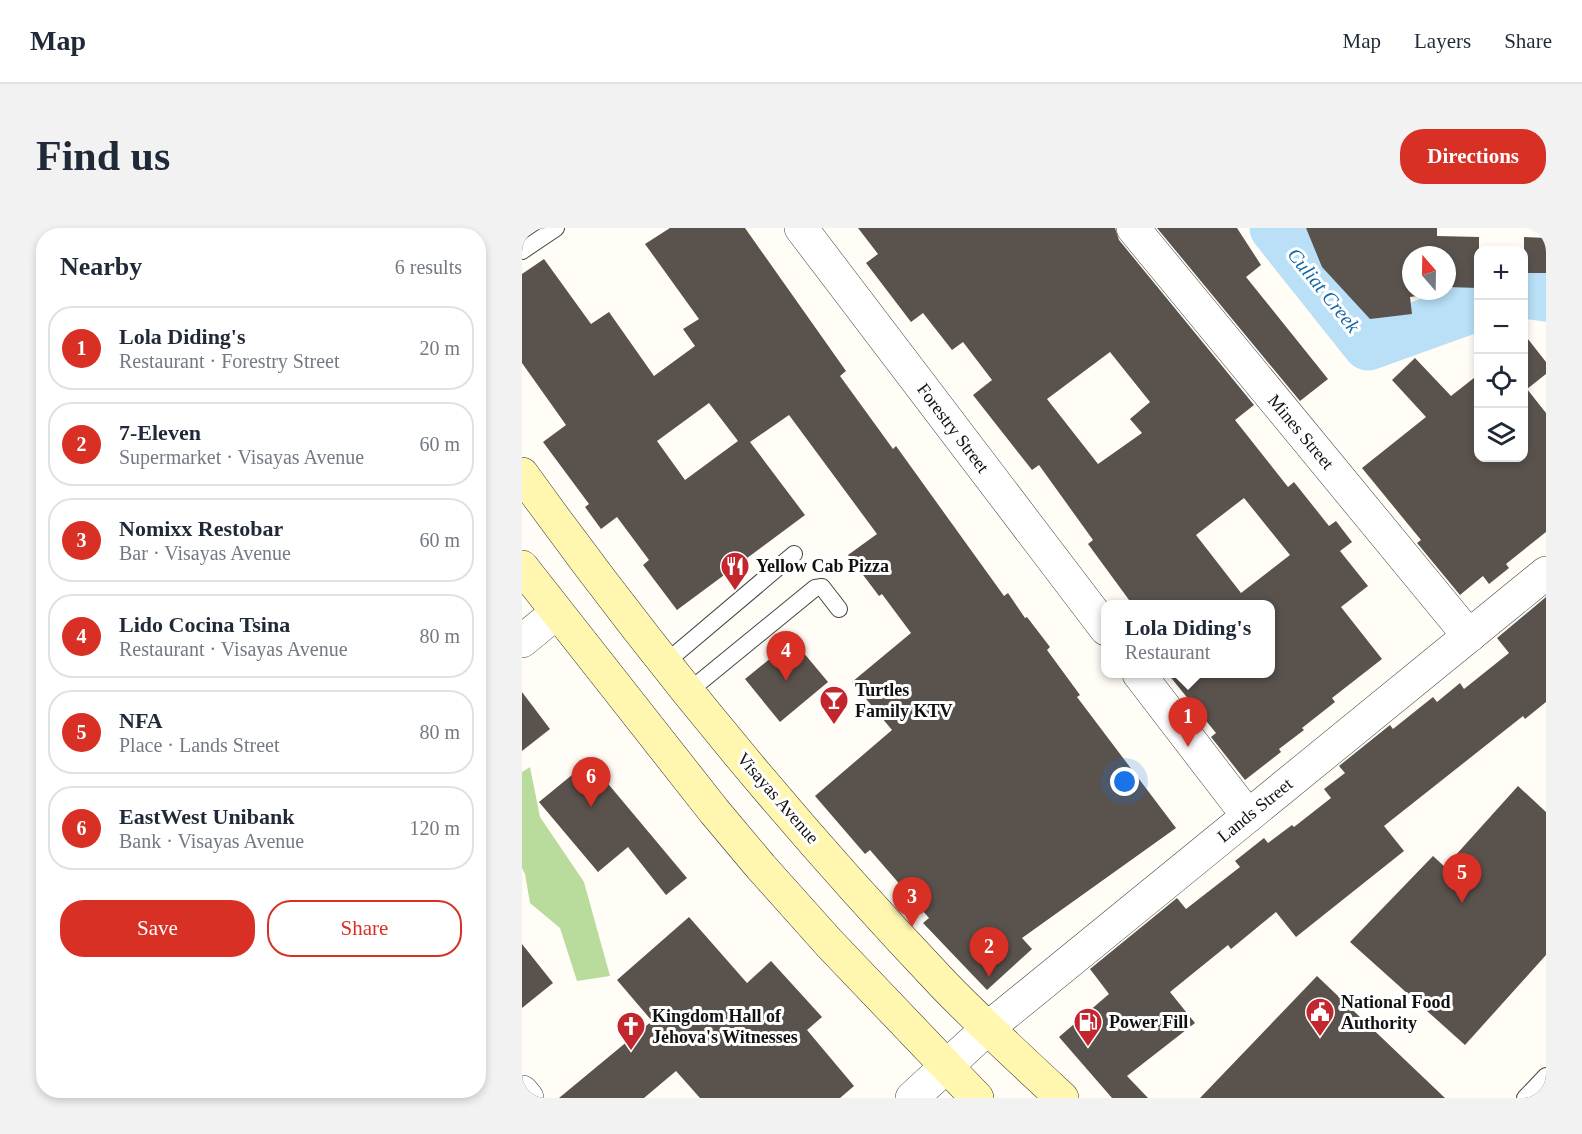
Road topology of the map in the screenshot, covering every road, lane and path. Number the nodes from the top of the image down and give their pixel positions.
1 (556, 228) edge
2 (801, 228) edge
3 (1133, 228) edge
4 (522, 251) edge
5 (522, 474) edge
6 (794, 554) dead end
7 (522, 567) edge
8 (1546, 573) edge
9 (839, 609) dead end
10 (556, 613) junction
11 (1101, 622) edge
12 (1469, 636) junction
13 (522, 641) edge
14 (665, 663) junction
15 (1142, 678) edge
16 (689, 691) junction
17 (1248, 816) junction
18 (967, 1048) junction
19 (1546, 1076) edge
20 (522, 1092) edge
21 (526, 1098) edge
22 (912, 1098) edge
23 (977, 1098) edge
24 (1062, 1098) edge
25 (1525, 1098) edge

1 - 4 lane
2 - 11 street, Forestry Street
3 - 12 street, Mines Street
5 - 14 main road, Visayas Avenue
6 - 14 lane
7 - 10 main road, Visayas Avenue
8 - 12 street, Lands Street
9 - 16 lane
10 - 13 street
10 - 18 main road, Visayas Avenue
12 - 17 street, Lands Street
14 - 16 main road, Visayas Avenue
15 - 17 street
16 - 18 main road, Visayas Avenue
17 - 18 street, Lands Street
18 - 22 street, Lands Street
18 - 23 main road, Visayas Avenue
18 - 24 main road, Visayas Avenue
19 - 25 lane
20 - 21 street

